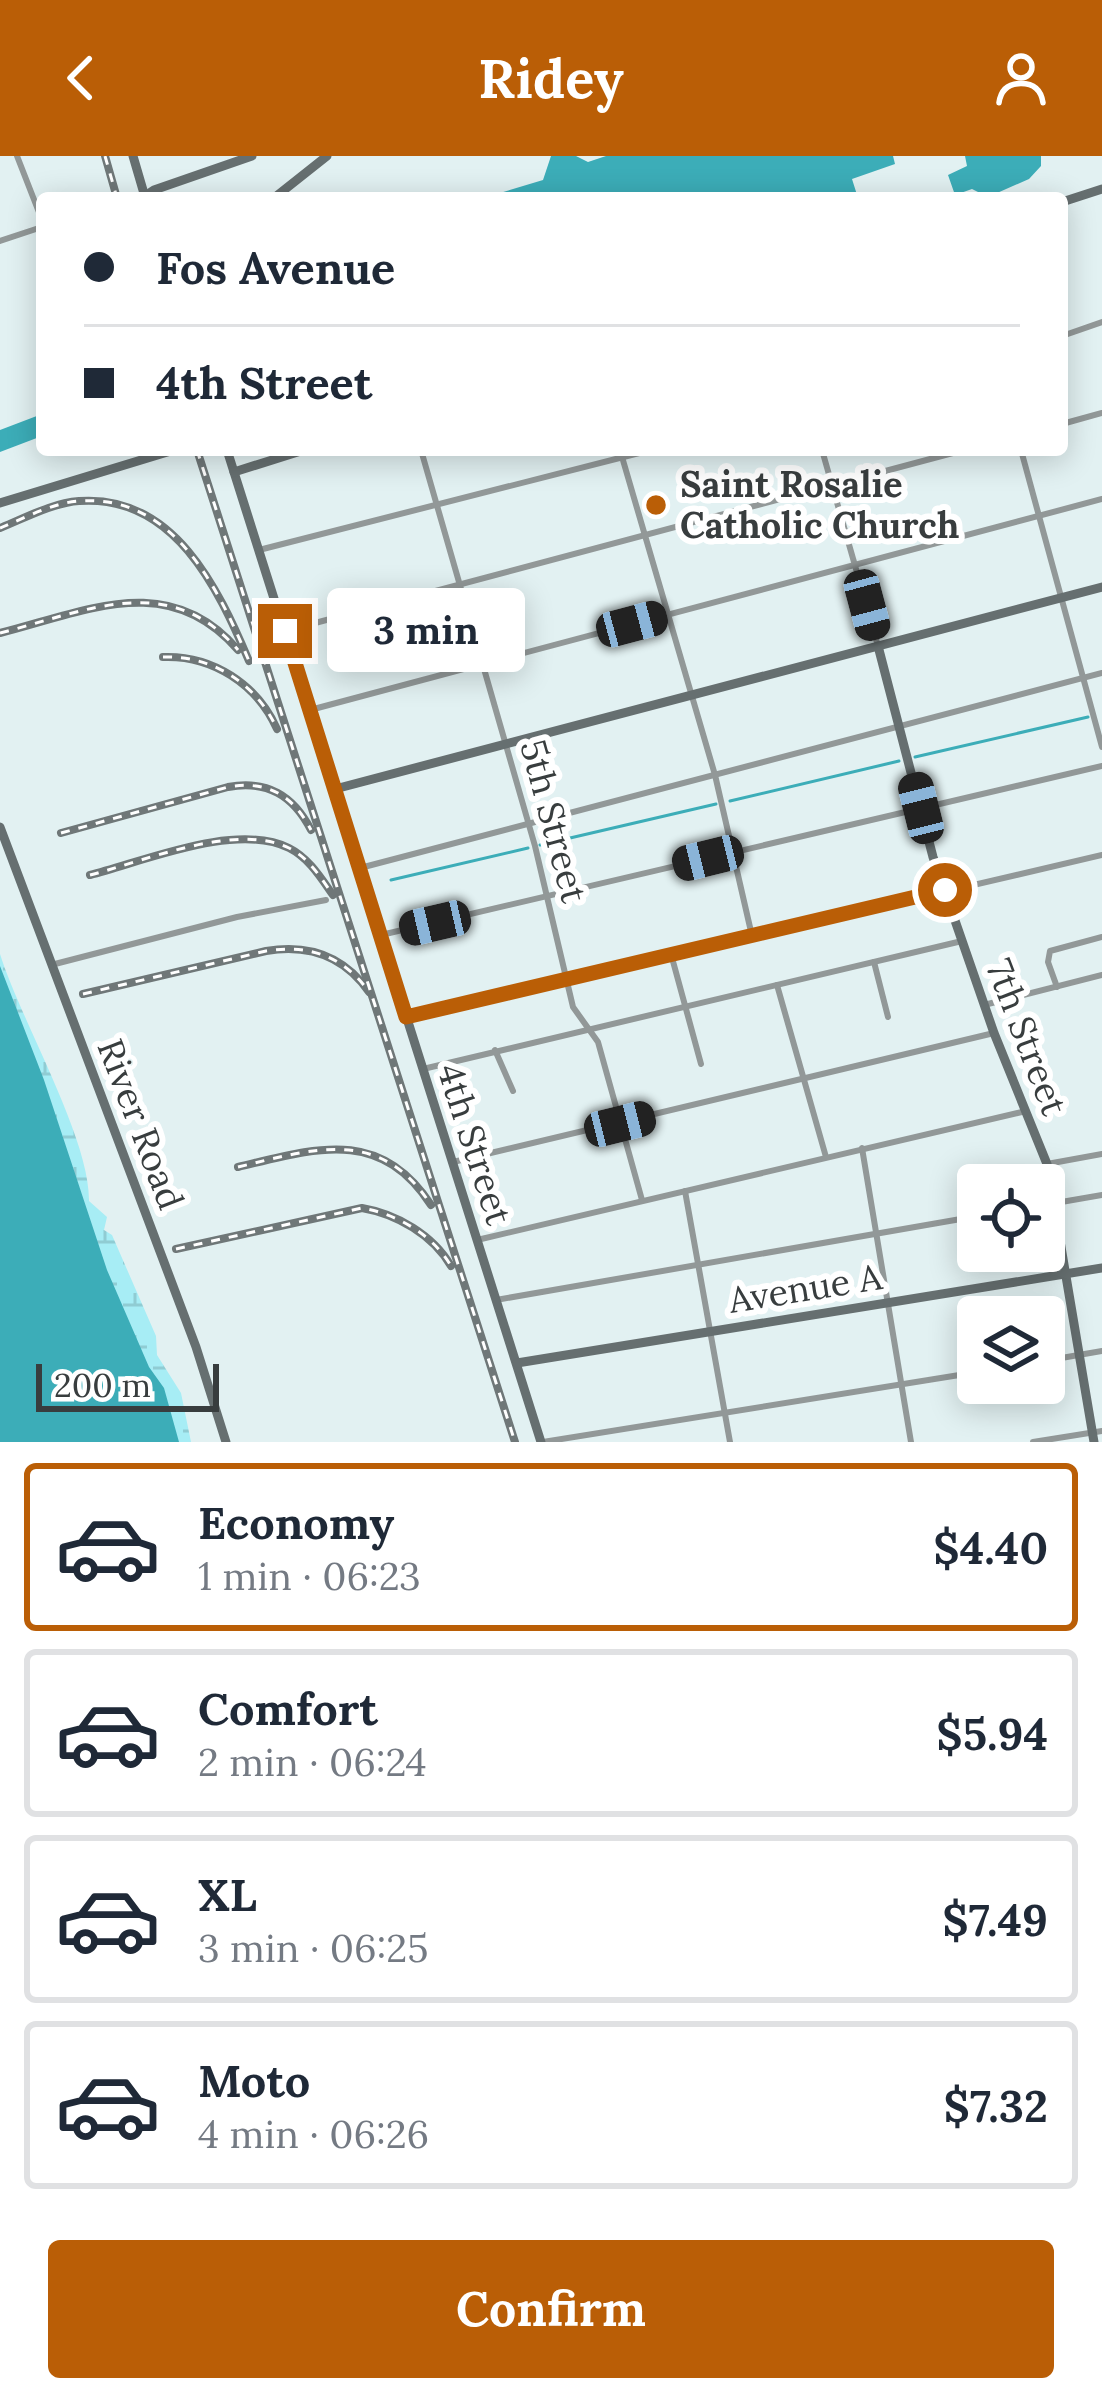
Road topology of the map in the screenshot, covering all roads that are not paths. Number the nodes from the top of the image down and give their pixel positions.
1 (17, 156) edge
2 (133, 156) edge
3 (251, 156) edge
4 (322, 158) edge
5 (1102, 189) edge
6 (144, 192) edge
7 (156, 192) edge
8 (281, 192) edge
9 (1068, 200) edge
10 (36, 207) edge
11 (36, 226) edge
12 (0, 241) edge
13 (1102, 322) edge
14 (1068, 334) edge
15 (1102, 413) edge
16 (1068, 422) edge
17 (154, 456) edge
18 (229, 456) edge
19 (285, 456) edge
20 (424, 456) edge
21 (614, 456) edge
22 (622, 456) edge
23 (823, 456) edge
24 (941, 456) edge
25 (1023, 456) edge
26 (234, 472) junction
27 (832, 484) junction
28 (1102, 500) edge
29 (0, 503) edge
30 (438, 506) junction
31 (1041, 516) junction
32 (647, 533) junction
33 (259, 550) junction
34 (856, 565) junction
35 (461, 583) junction
36 (1102, 587) edge
37 (1063, 598) junction
38 (670, 614) junction
39 (285, 631) junction
40 (878, 646) junction
41 (483, 663) junction
42 (1102, 673) edge
43 (1085, 677) junction
44 (694, 695) junction
45 (310, 710) junction
46 (899, 726) junction
47 (506, 745) junction
48 (1102, 747) edge
49 (1102, 766) edge
50 (716, 775) junction
51 (335, 789) junction
52 (921, 808) junction
53 (529, 825) junction
54 (0, 827) edge
55 (734, 851) junction
56 (1102, 855) edge
57 (360, 868) junction
58 (945, 890) junction
59 (547, 897) junction
60 (326, 900) dead end
61 (381, 935) junction
62 (752, 936) junction
63 (1102, 937) edge
64 (963, 941) junction
65 (671, 954) junction
66 (874, 962) junction
67 (51, 965) junction
68 (1102, 976) edge
69 (567, 979) junction
70 (777, 985) junction
71 (1057, 987) junction
72 (686, 1005) junction
73 (984, 1006) junction
74 (406, 1017) junction
75 (888, 1017) dead end
76 (589, 1028) junction
77 (994, 1034) junction
78 (495, 1050) junction
79 (701, 1064) dead end
80 (423, 1069) junction
81 (806, 1078) junction
82 (513, 1091) dead end
83 (1026, 1112) junction
84 (620, 1124) junction
85 (862, 1148) junction
86 (1102, 1154) edge
87 (826, 1156) junction
88 (453, 1162) junction
89 (1047, 1164) joint
90 (686, 1191) junction
91 (1102, 1195) edge
92 (642, 1200) junction
93 (1065, 1201) edge
94 (957, 1220) edge
95 (876, 1233) junction
96 (477, 1240) junction
97 (700, 1265) junction
98 (1065, 1266) edge
99 (1102, 1268) edge
100 (1067, 1274) junction
101 (496, 1300) junction
102 (887, 1302) junction
103 (712, 1330) junction
104 (1102, 1351) edge
105 (1080, 1355) junction
106 (1065, 1358) edge
107 (517, 1363) junction
108 (957, 1375) edge
109 (901, 1384) junction
110 (725, 1413) junction
111 (1096, 1435) edge
112 (226, 1442) edge
113 (542, 1442) edge
114 (730, 1442) edge
115 (911, 1442) edge
116 (1038, 1442) edge

1 - 10 street
2 - 6 main road
3 - 7 main road
4 - 8 main road
5 - 9 main road
11 - 12 street
13 - 14 street
15 - 16 street
17 - 29 main road
18 - 26 main road, 4th Street
19 - 26 main road
20 - 30 street, 5th Street
21 - 30 street
22 - 32 street
23 - 27 street, 7th Street
24 - 27 street
25 - 31 street
26 - 33 main road, 4th Street
27 - 32 street
27 - 34 street, 7th Street
28 - 31 street
30 - 33 street
30 - 35 street, 5th Street
31 - 34 street
31 - 37 street
32 - 35 street
32 - 38 street
33 - 39 main road, 4th Street
34 - 38 street
34 - 40 street, 7th Street
35 - 39 street
35 - 41 street, 5th Street
36 - 37 main road
37 - 40 main road
37 - 43 street
38 - 41 street
38 - 44 street
39 - 45 main road, 4th Street
40 - 44 main road
40 - 46 main road, 7th Street
41 - 45 street
41 - 47 street, 5th Street
42 - 43 street
43 - 46 street
43 - 48 street
44 - 47 main road
44 - 50 street
45 - 51 main road, 4th Street
46 - 50 street
46 - 52 main road, 7th Street
47 - 51 main road
47 - 53 street, 5th Street
49 - 52 street
50 - 53 street
50 - 55 street
51 - 57 main road, 4th Street
52 - 55 street
52 - 58 main road, 7th Street
53 - 57 street
53 - 59 street, 5th Street
54 - 67 main road, River Road
55 - 59 street
55 - 62 street
56 - 58 street
57 - 61 main road, 4th Street
58 - 62 street
58 - 64 main road, 7th Street
59 - 61 street
59 - 69 street, 5th Street
60 - 67 street
61 - 74 main road, 4th Street
62 - 65 street
63 - 71 street
64 - 66 street
64 - 73 main road, 7th Street
65 - 69 street
65 - 72 street
66 - 70 street
66 - 75 street
67 - 112 main road, River Road
68 - 71 street
69 - 74 street
69 - 76 street, 5th Street
70 - 72 street
70 - 81 street
71 - 73 street
72 - 76 street
72 - 79 street
73 - 77 main road, 7th Street
74 - 80 main road, 4th Street
76 - 78 street
76 - 84 street, 5th Street
77 - 81 street
77 - 83 main road, 7th Street
78 - 80 street
78 - 82 street
80 - 88 main road, 4th Street
81 - 84 street
81 - 87 street
83 - 85 street
83 - 89 main road, 7th Street
84 - 88 street
84 - 92 street, 5th Street
85 - 87 street
85 - 95 street
86 - 89 street
87 - 90 street
88 - 96 main road, 4th Street
90 - 92 street
90 - 97 street
91 - 93 street
92 - 96 street
94 - 95 street
95 - 97 street
95 - 102 street
96 - 101 main road, 4th Street
97 - 101 street
97 - 103 street
98 - 100 main road, 7th Street
99 - 100 main road, Avenue A
100 - 102 main road, Avenue A
100 - 105 main road, 7th Street
101 - 107 main road, 4th Street
102 - 103 main road, Avenue A
102 - 109 street
103 - 107 main road, Avenue A
103 - 110 street
104 - 105 street
105 - 106 street
105 - 111 main road, 7th Street
107 - 113 main road, 4th Street
108 - 109 street
109 - 110 street
109 - 115 street
110 - 113 street
110 - 114 street
111 - 116 street

